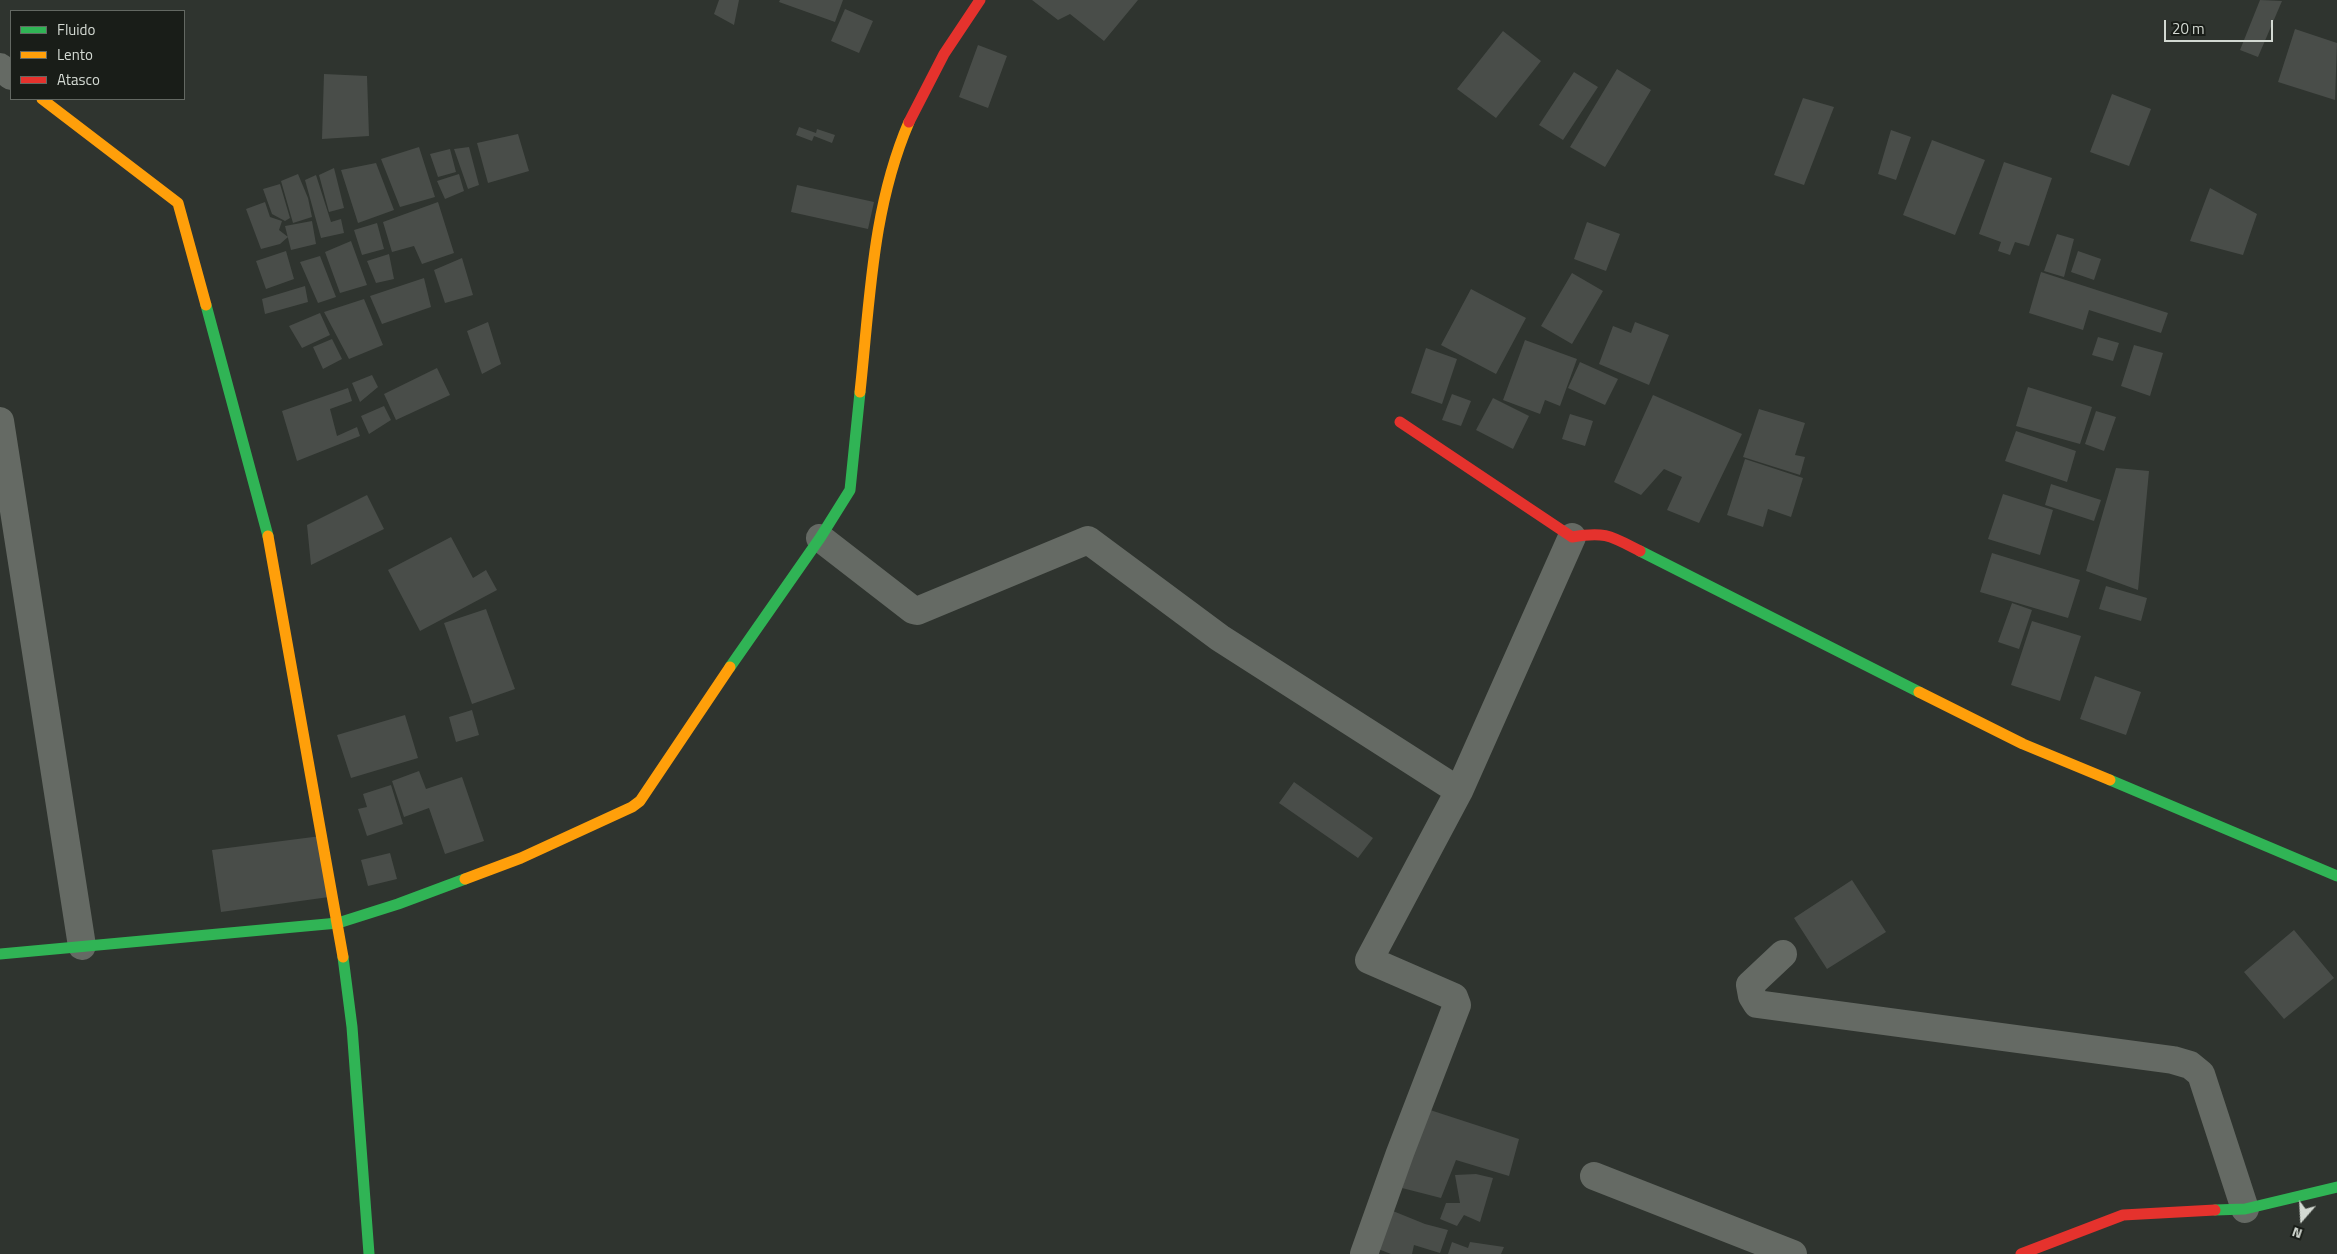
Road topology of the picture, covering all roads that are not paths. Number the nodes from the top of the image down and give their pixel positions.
1 (980, 0) edge
2 (0, 67) edge
3 (10, 75) edge
4 (43, 100) edge
5 (0, 422) edge
6 (1400, 422) dead end
7 (1572, 537) junction
8 (820, 538) junction
9 (1459, 791) junction
10 (2337, 876) edge
11 (338, 923) junction
12 (82, 946) junction
13 (0, 954) edge
14 (1783, 954) dead end
15 (1594, 1176) dead end
16 (2337, 1188) edge
17 (2245, 1209) junction
18 (369, 1254) edge
19 (1364, 1254) edge
20 (1794, 1254) edge
21 (2021, 1254) edge

1 - 8 street
2 - 3 street
4 - 11 street
5 - 12 street
6 - 7 street
7 - 9 street
7 - 10 street
8 - 9 street
8 - 11 street
9 - 19 street
11 - 12 street
11 - 18 street
12 - 13 street
14 - 17 street
15 - 20 street
16 - 17 street
17 - 21 street

